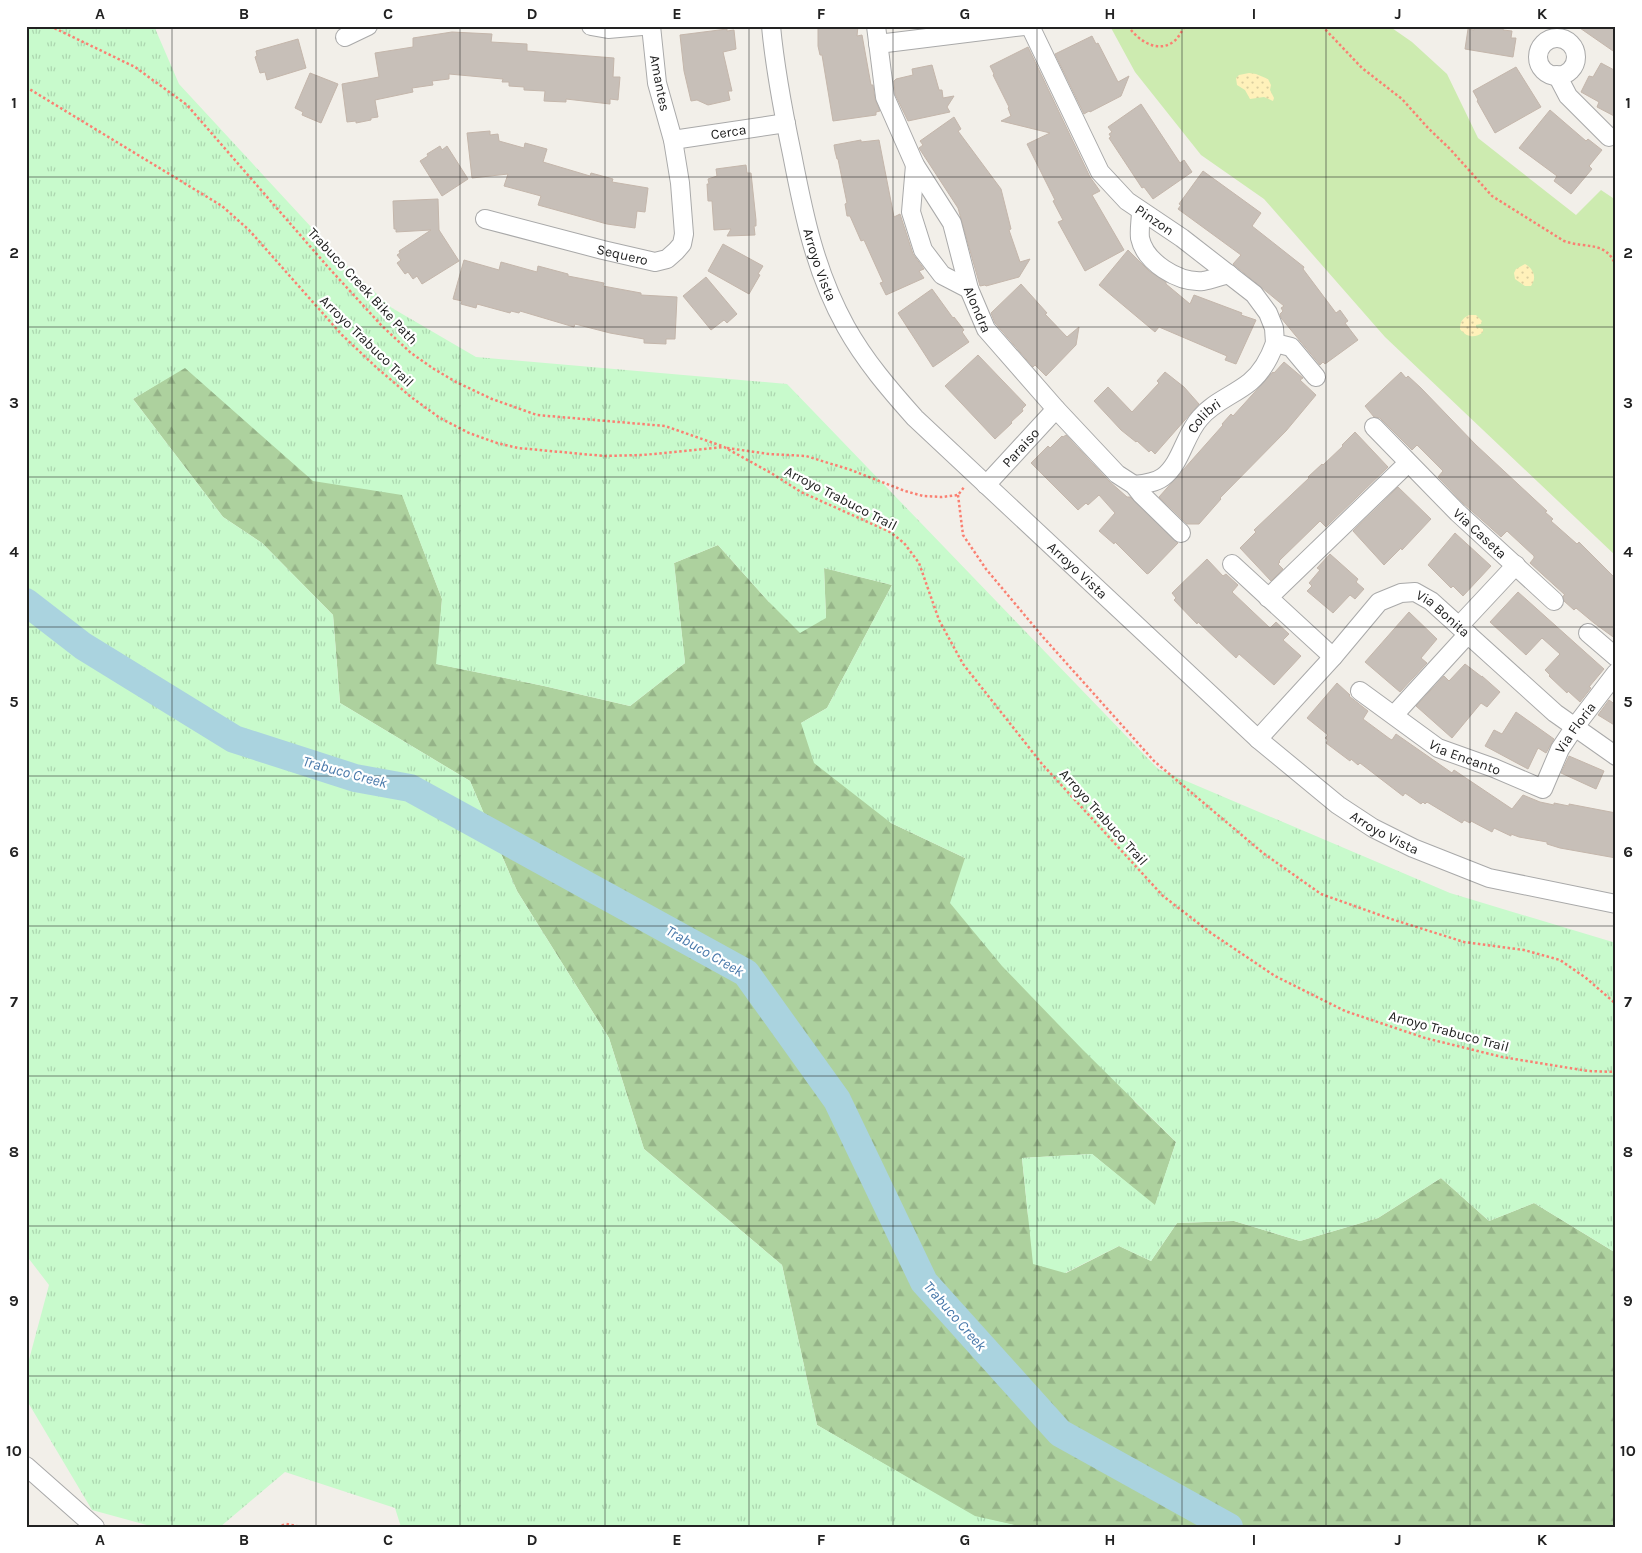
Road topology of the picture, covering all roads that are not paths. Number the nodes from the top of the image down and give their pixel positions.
1 (368, 26) edge
2 (591, 26) edge
3 (642, 26) edge
4 (651, 26) edge
5 (771, 26) edge
6 (876, 26) edge
7 (1024, 26) edge
8 (1030, 26) edge
9 (1550, 32) edge
10 (345, 37) dead end
11 (878, 44) junction
12 (1557, 75) junction
13 (786, 123) junction
14 (1609, 137) dead end
15 (673, 140) junction
16 (915, 164) junction
17 (1141, 210) junction
18 (484, 220) dead end
19 (1229, 274) junction
20 (969, 289) junction
21 (1275, 343) junction
22 (1316, 377) dead end
23 (1056, 410) junction
24 (1374, 427) dead end
25 (1408, 463) junction
26 (980, 479) junction
27 (1134, 485) junction
28 (1181, 533) dead end
29 (1232, 564) dead end
30 (1516, 565) junction
31 (1268, 598) junction
32 (1554, 601) dead end
33 (1464, 630) junction
34 (1588, 633) dead end
35 (1333, 657) junction
36 (1616, 657) edge
37 (1616, 673) edge
38 (1360, 691) dead end
39 (1394, 715) junction
40 (1574, 728) junction
41 (1258, 738) junction
42 (1616, 756) edge
43 (1544, 789) joint
44 (1616, 904) edge
45 (26, 1466) edge
46 (95, 1527) edge

1 - 10 street
2 - 3 street
4 - 15 street, Amantes
5 - 13 street, Arroyo Vista
6 - 11 street, Alondra
7 - 11 street
8 - 17 street, Pinzon
9 - 12 street
9 - 12 street
11 - 16 street, Alondra
12 - 14 street
13 - 15 street, Cerca
13 - 26 street, Arroyo Vista
15 - 18 street, Sequero
16 - 20 street, Alondra
16 - 20 street
17 - 19 street, Pinzon
17 - 19 street
19 - 21 street, Pinzon
20 - 23 street, Alondra
21 - 22 street
21 - 27 street, Colibri
23 - 26 street, Paraiso
23 - 27 street, Alondra
24 - 25 street, Via Caseta
25 - 30 street, Via Caseta
25 - 31 street
26 - 41 street, Arroyo Vista
27 - 28 street, Alondra
29 - 31 street
30 - 32 street, Via Caseta
30 - 33 street
31 - 35 street
33 - 35 street, Via Bonita
33 - 39 street
33 - 40 street, Via Bonita
34 - 36 street
35 - 41 street, Via Bonita
37 - 40 street, Via Floria
38 - 39 street, Via Encanto
39 - 43 street, Via Encanto
40 - 42 street, Via Bonita
40 - 43 street, Via Floria
41 - 44 street, Arroyo Vista
45 - 46 street

